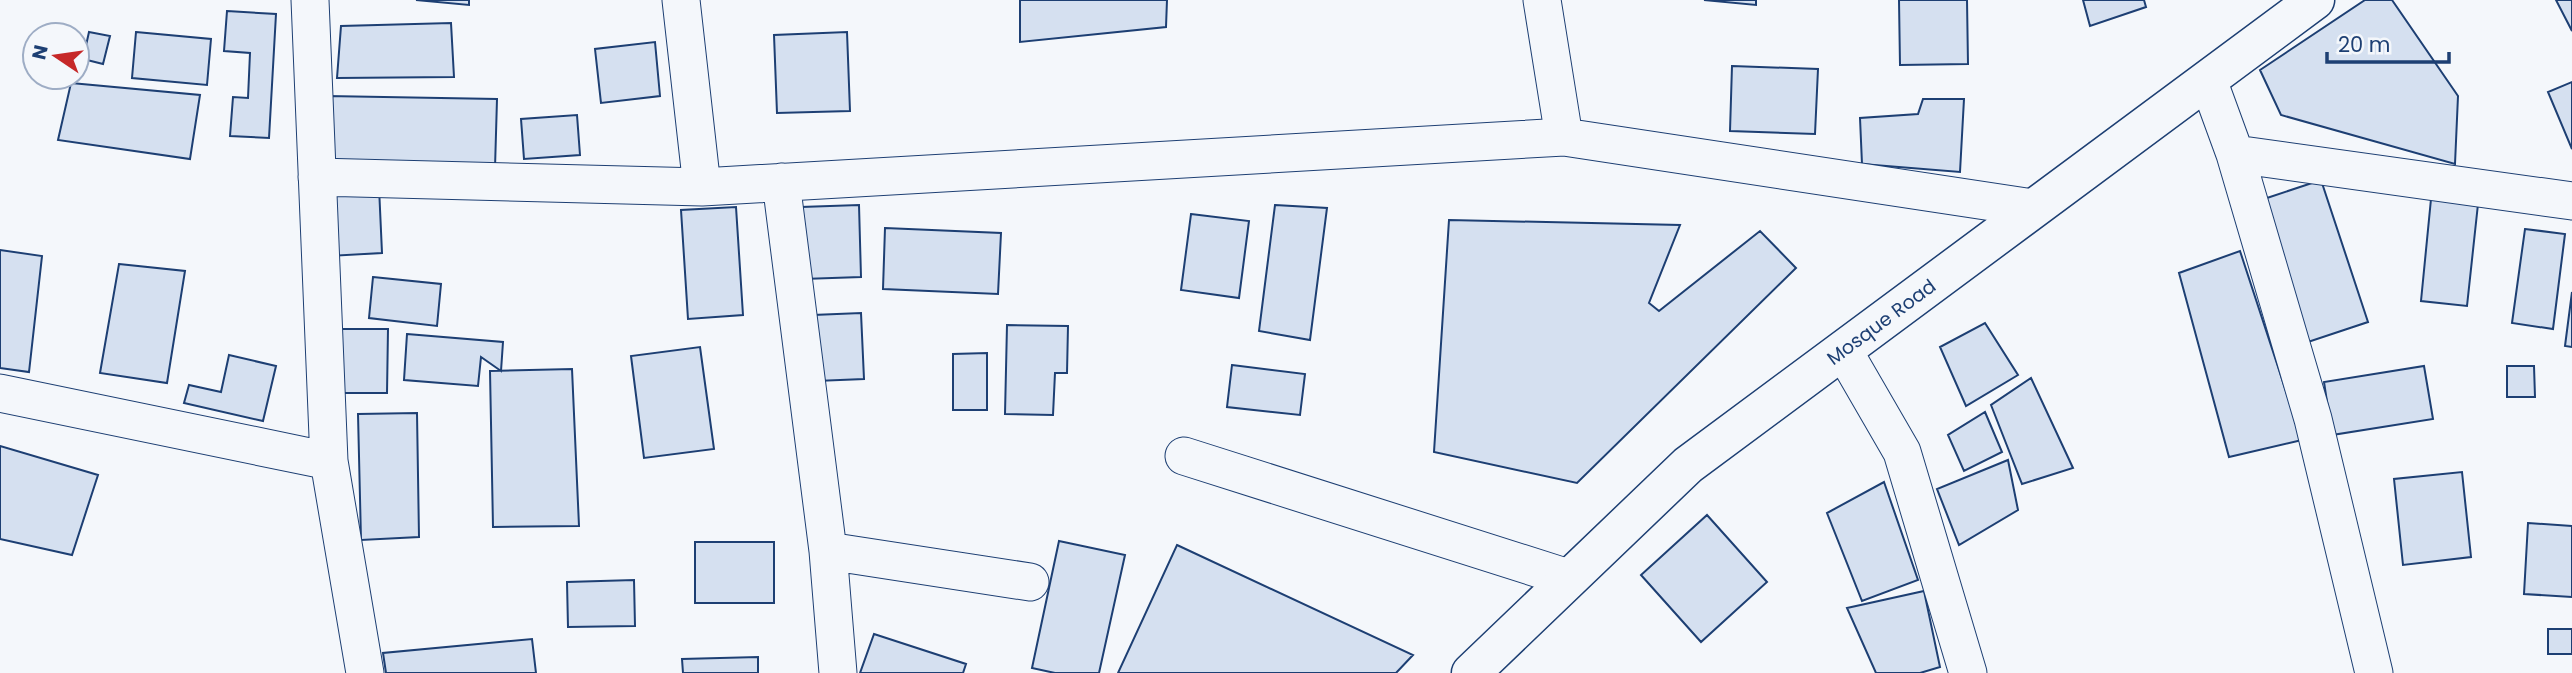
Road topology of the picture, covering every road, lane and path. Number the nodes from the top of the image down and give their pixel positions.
1 (310, 0) edge
2 (681, 0) edge
3 (1542, 0) edge
4 (2315, 0) edge
5 (2208, 80) junction
6 (1564, 137) junction
7 (2235, 155) junction
8 (317, 177) junction
9 (782, 182) junction
10 (702, 187) junction
11 (2572, 201) edge
12 (2032, 208) junction
13 (1843, 350) junction
14 (0, 393) edge
15 (1184, 456) dead end
16 (329, 461) junction
17 (828, 551) junction
18 (1569, 578) junction
19 (1030, 582) dead end
20 (365, 673) edge
21 (838, 673) edge
22 (1471, 673) edge
23 (1968, 673) edge
24 (2374, 673) edge

1 - 8 street
2 - 10 street
3 - 6 street
4 - 5 street, Mosque Road
5 - 7 street
5 - 12 street, Mosque Road
6 - 9 street
6 - 12 street
7 - 11 street
7 - 24 street
8 - 10 street
8 - 16 street
9 - 10 street
9 - 17 street
12 - 13 street, Mosque Road
13 - 18 street, Mosque Road
13 - 23 street
14 - 16 street
15 - 18 street
16 - 20 street
17 - 19 street
17 - 21 street
18 - 22 street, Mosque Road

